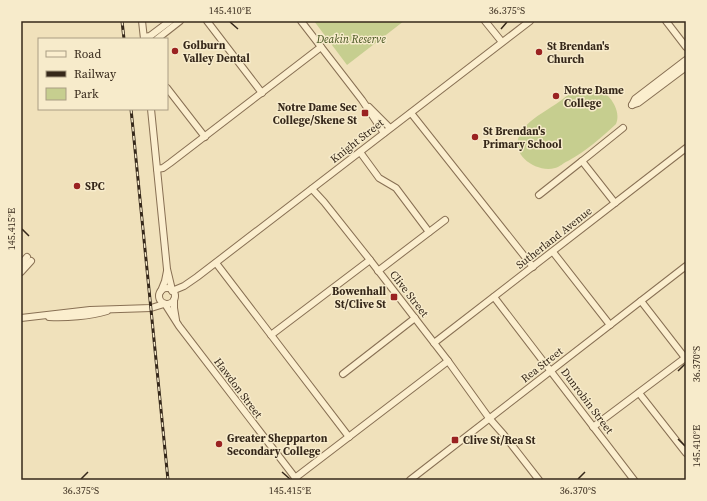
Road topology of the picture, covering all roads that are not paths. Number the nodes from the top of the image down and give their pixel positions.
1 (142, 21) edge
2 (170, 21) edge
3 (180, 21) edge
4 (207, 21) edge
5 (301, 21) edge
6 (485, 21) edge
7 (530, 21) edge
8 (666, 21) edge
9 (144, 38) edge
10 (158, 38) edge
11 (502, 42) junction
12 (321, 47) junction
13 (686, 47) edge
14 (686, 60) edge
15 (686, 67) edge
16 (168, 89) edge
17 (262, 93) junction
18 (362, 100) junction
19 (151, 110) edge
20 (411, 113) junction
21 (390, 128) junction
22 (623, 128) dead end
23 (384, 133) junction
24 (204, 137) junction
25 (686, 148) edge
26 (360, 152) junction
27 (582, 161) junction
28 (157, 169) junction
29 (313, 188) junction
30 (539, 195) dead end
31 (615, 203) junction
32 (445, 220) dead end
33 (429, 232) junction
34 (553, 252) junction
35 (370, 260) junction
36 (216, 263) junction
37 (21, 264) edge
38 (686, 266) edge
39 (533, 267) junction
40 (167, 269) junction
41 (378, 271) junction
42 (21, 272) edge
43 (197, 277) junction
44 (172, 290) junction
45 (159, 295) junction
46 (494, 297) junction
47 (175, 299) junction
48 (641, 301) junction
49 (164, 304) junction
50 (140, 308) junction
51 (23, 317) edge
52 (415, 318) junction
53 (610, 325) junction
54 (179, 326) junction
55 (271, 335) junction
56 (434, 343) junction
57 (685, 356) edge
58 (448, 361) junction
59 (550, 371) junction
60 (343, 374) dead end
61 (639, 392) junction
62 (491, 417) junction
63 (593, 427) junction
64 (350, 437) junction
65 (686, 453) edge
66 (296, 479) edge
67 (415, 479) edge
68 (539, 480) edge
69 (634, 480) edge

1 - 9 street
2 - 9 street
3 - 10 street
4 - 17 street
5 - 12 street
6 - 11 street
7 - 11 street, Knight Street
8 - 13 street
11 - 20 street, Knight Street
12 - 17 street
12 - 18 street
14 - 15 street
16 - 24 street
17 - 24 street
18 - 21 street
18 - 23 street
19 - 28 street
20 - 21 street, Knight Street
20 - 39 street
21 - 23 street, Knight Street
22 - 27 street
23 - 26 street, Knight Street
24 - 28 street
25 - 31 street, Sutherland Avenue
26 - 29 street, Knight Street
26 - 33 street
27 - 30 street
27 - 31 street
28 - 40 street
29 - 35 street, Clive Street
29 - 36 street, Knight Street
31 - 34 street, Sutherland Avenue
32 - 33 street
33 - 41 street
34 - 39 street, Sutherland Avenue
34 - 53 street
35 - 41 street, Clive Street
35 - 55 street
36 - 43 street, Knight Street
36 - 55 street
37 - 42 street
38 - 48 street, Rea Street
39 - 46 street, Sutherland Avenue
40 - 44 street
40 - 45 street
41 - 52 street, Clive Street
43 - 44 street, Knight Street
43 - 47 street, Knight Street
44 - 45 street
44 - 47 street
45 - 49 street
45 - 50 street
46 - 56 street, Sutherland Avenue
46 - 59 street, Dunrobin Street
47 - 49 street
47 - 54 street, Hawdon Street
48 - 53 street, Rea Street
48 - 57 street
49 - 50 street
49 - 54 street, Hawdon Street
50 - 51 street
52 - 56 street, Clive Street
52 - 60 street
53 - 59 street, Rea Street
54 - 66 street, Hawdon Street
55 - 64 street
56 - 58 street, Clive Street
57 - 61 street
58 - 62 street, Clive Street
58 - 64 street
59 - 62 street, Rea Street
59 - 63 street, Dunrobin Street
61 - 63 street
61 - 65 street
62 - 67 street, Rea Street
62 - 68 street, Clive Street
63 - 69 street, Dunrobin Street
64 - 66 street

